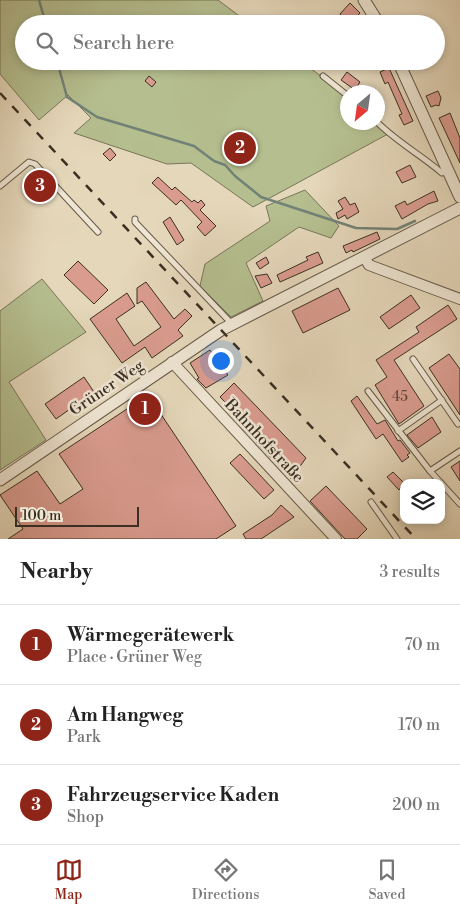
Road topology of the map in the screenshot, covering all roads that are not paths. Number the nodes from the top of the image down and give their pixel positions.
1 (364, 0) edge
2 (373, 15) edge
3 (402, 70) edge
4 (323, 76) dead end
5 (340, 90) edge
6 (384, 130) edge
7 (448, 171) junction
8 (0, 186) edge
9 (460, 197) edge
10 (460, 208) edge
11 (135, 219) dead end
12 (98, 232) dead end
13 (365, 258) junction
14 (460, 299) edge
15 (232, 324) junction
16 (413, 359) dead end
17 (172, 362) junction
18 (368, 391) dead end
19 (442, 400) junction
20 (459, 424) edge
21 (398, 431) junction
22 (460, 451) edge
23 (430, 471) junction
24 (437, 479) edge
25 (0, 480) edge
26 (445, 487) edge
27 (371, 502) dead end
28 (460, 504) edge
29 (336, 539) edge
30 (397, 539) edge

1 - 2 street
3 - 7 street
4 - 5 lane
6 - 7 lane
7 - 9 street
8 - 12 lane
10 - 13 street, Grüner Weg
11 - 15 lane
13 - 14 street
13 - 15 street, Grüner Weg
15 - 17 street, Grüner Weg
16 - 19 lane
17 - 25 street, Grüner Weg
17 - 29 street, Bahnhofstraße
18 - 21 lane
19 - 20 lane
19 - 21 lane
21 - 23 lane
22 - 23 lane
23 - 24 lane
26 - 28 lane
27 - 30 lane

